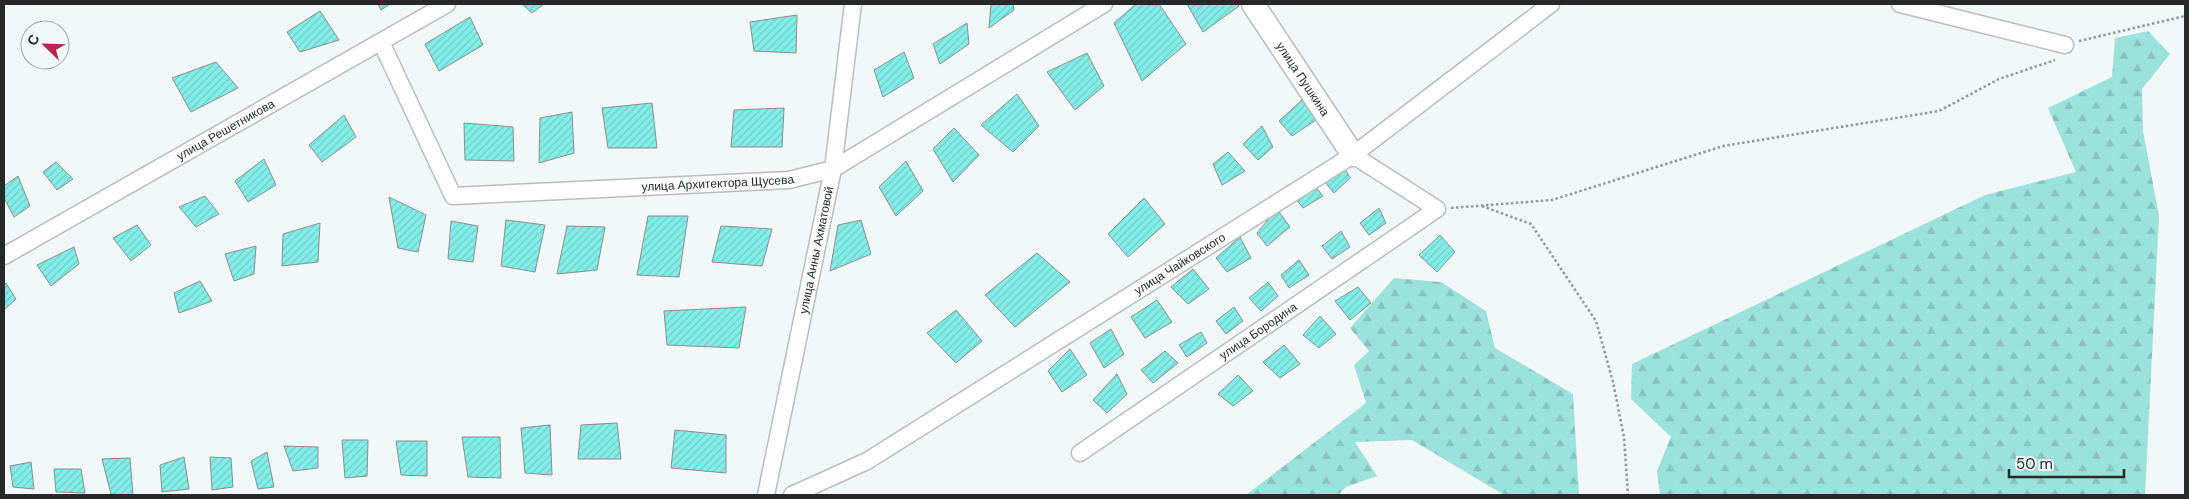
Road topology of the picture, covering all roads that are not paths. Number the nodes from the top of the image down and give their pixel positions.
1 (447, 4) edge
2 (853, 4) edge
3 (1104, 4) edge
4 (1253, 4) edge
5 (1551, 4) edge
6 (1900, 4) edge
7 (381, 42) junction
8 (2065, 45) road end
9 (1353, 154) junction
10 (833, 169) junction
11 (4, 256) edge
12 (1080, 453) dead end
13 (766, 495) edge
14 (792, 495) edge

1 - 7 street, улица Решетникова
2 - 10 street, улица Анны Ахматовой
3 - 10 street, улица Архитектора Щусева
4 - 9 street, улица Пушкина
5 - 9 street, улица Чайковского
6 - 8 street
7 - 10 street, улица Архитектора Щусева
7 - 11 street, улица Решетникова
9 - 12 street, улица Бородина
9 - 14 street, улица Чайковского
10 - 13 street, улица Анны Ахматовой

